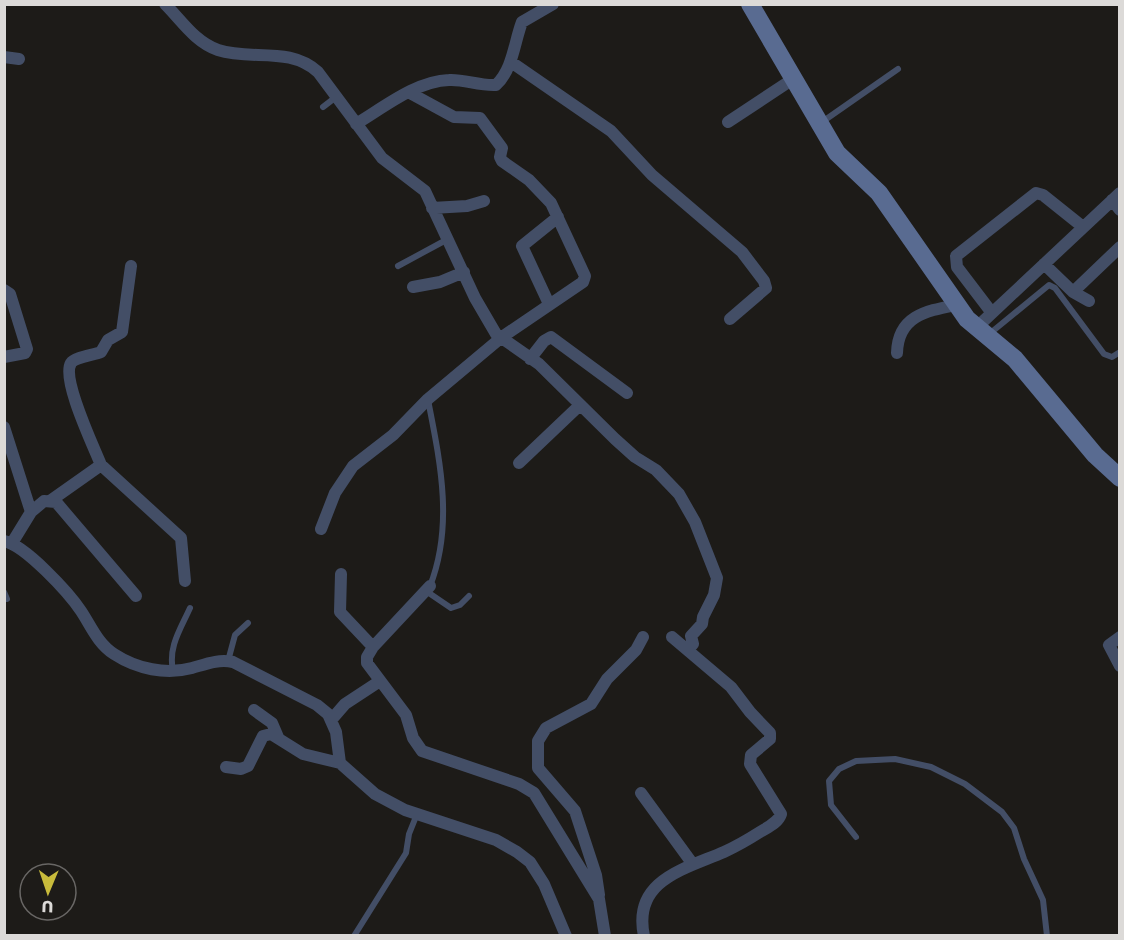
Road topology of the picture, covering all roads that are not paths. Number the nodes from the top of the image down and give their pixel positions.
1 (165, 4) edge
2 (553, 4) edge
3 (750, 4) edge
4 (4, 57) edge
5 (19, 59) dead end
6 (510, 62) junction
7 (898, 69) dead end
8 (793, 79) junction
9 (410, 93) junction
10 (336, 97) junction
11 (322, 107) dead end
12 (728, 122) dead end
13 (818, 123) junction
14 (356, 124) junction
15 (484, 201) dead end
16 (1117, 201) edge
17 (432, 208) junction
18 (558, 217) junction
19 (1083, 227) junction
20 (448, 238) junction
21 (1119, 247) edge
22 (1044, 264) junction
23 (130, 267) dead end
24 (398, 267) dead end
25 (464, 272) junction
26 (413, 287) dead end
27 (4, 290) edge
28 (1073, 292) junction
29 (1089, 301) dead end
30 (549, 304) junction
31 (956, 305) junction
32 (992, 313) junction
33 (730, 319) dead end
34 (981, 332) junction
35 (502, 337) junction
36 (1119, 352) edge
37 (897, 353) dead end
38 (4, 357) edge
39 (530, 358) junction
40 (627, 393) dead end
41 (428, 399) junction
42 (580, 405) junction
43 (4, 427) edge
44 (519, 463) dead end
45 (100, 465) junction
46 (1119, 478) edge
47 (50, 501) junction
48 (31, 512) junction
49 (321, 529) dead end
50 (8, 542) edge
51 (341, 574) dead end
52 (185, 580) dead end
53 (428, 588) junction
54 (136, 596) dead end
55 (469, 596) dead end
56 (190, 608) dead end
57 (248, 622) dead end
58 (643, 637) dead end
59 (672, 637) dead end
60 (1119, 637) edge
61 (373, 647) junction
62 (688, 651) junction
63 (228, 661) junction
64 (1119, 666) edge
65 (173, 672) junction
66 (380, 681) junction
67 (254, 710) dead end
68 (332, 719) junction
69 (278, 736) junction
70 (340, 763) junction
71 (226, 767) dead end
72 (641, 794) dead end
73 (417, 814) junction
74 (856, 837) dead end
75 (692, 863) junction
76 (599, 899) junction
77 (354, 936) edge
78 (566, 936) edge
79 (605, 936) edge
80 (644, 936) edge
81 (1047, 936) edge

1 - 10 street
2 - 6 street
3 - 8 street
4 - 5 street
6 - 9 street
6 - 33 street
7 - 13 lane
8 - 12 street
8 - 13 street
9 - 14 street
9 - 18 street
10 - 11 lane
10 - 14 street
13 - 31 street
14 - 17 street
15 - 17 street
16 - 19 street
17 - 20 street
18 - 30 street
18 - 30 street
19 - 22 street
19 - 32 street
20 - 24 lane
20 - 25 street
21 - 28 street
22 - 28 street
22 - 32 street
23 - 45 street
25 - 26 street
25 - 35 street
27 - 38 street
28 - 29 street
30 - 35 street
31 - 34 street
31 - 37 street
32 - 34 street
34 - 36 lane
34 - 46 street
35 - 39 street
35 - 41 street
39 - 40 street
39 - 42 street
41 - 49 street
41 - 53 lane
42 - 44 street
42 - 62 street
43 - 48 street
45 - 47 street
45 - 52 street
47 - 48 street
47 - 54 street
48 - 50 street
50 - 65 street
51 - 61 street
53 - 55 lane
53 - 61 street
56 - 65 lane
57 - 63 lane
58 - 76 street
59 - 62 street
60 - 64 street
61 - 66 street
62 - 75 street
63 - 65 street
63 - 68 street
66 - 68 street
66 - 76 street
67 - 69 street
68 - 70 street
69 - 70 street
69 - 71 street
70 - 73 street
72 - 75 street
73 - 77 lane
73 - 78 street
74 - 81 lane
75 - 80 street
76 - 79 street

